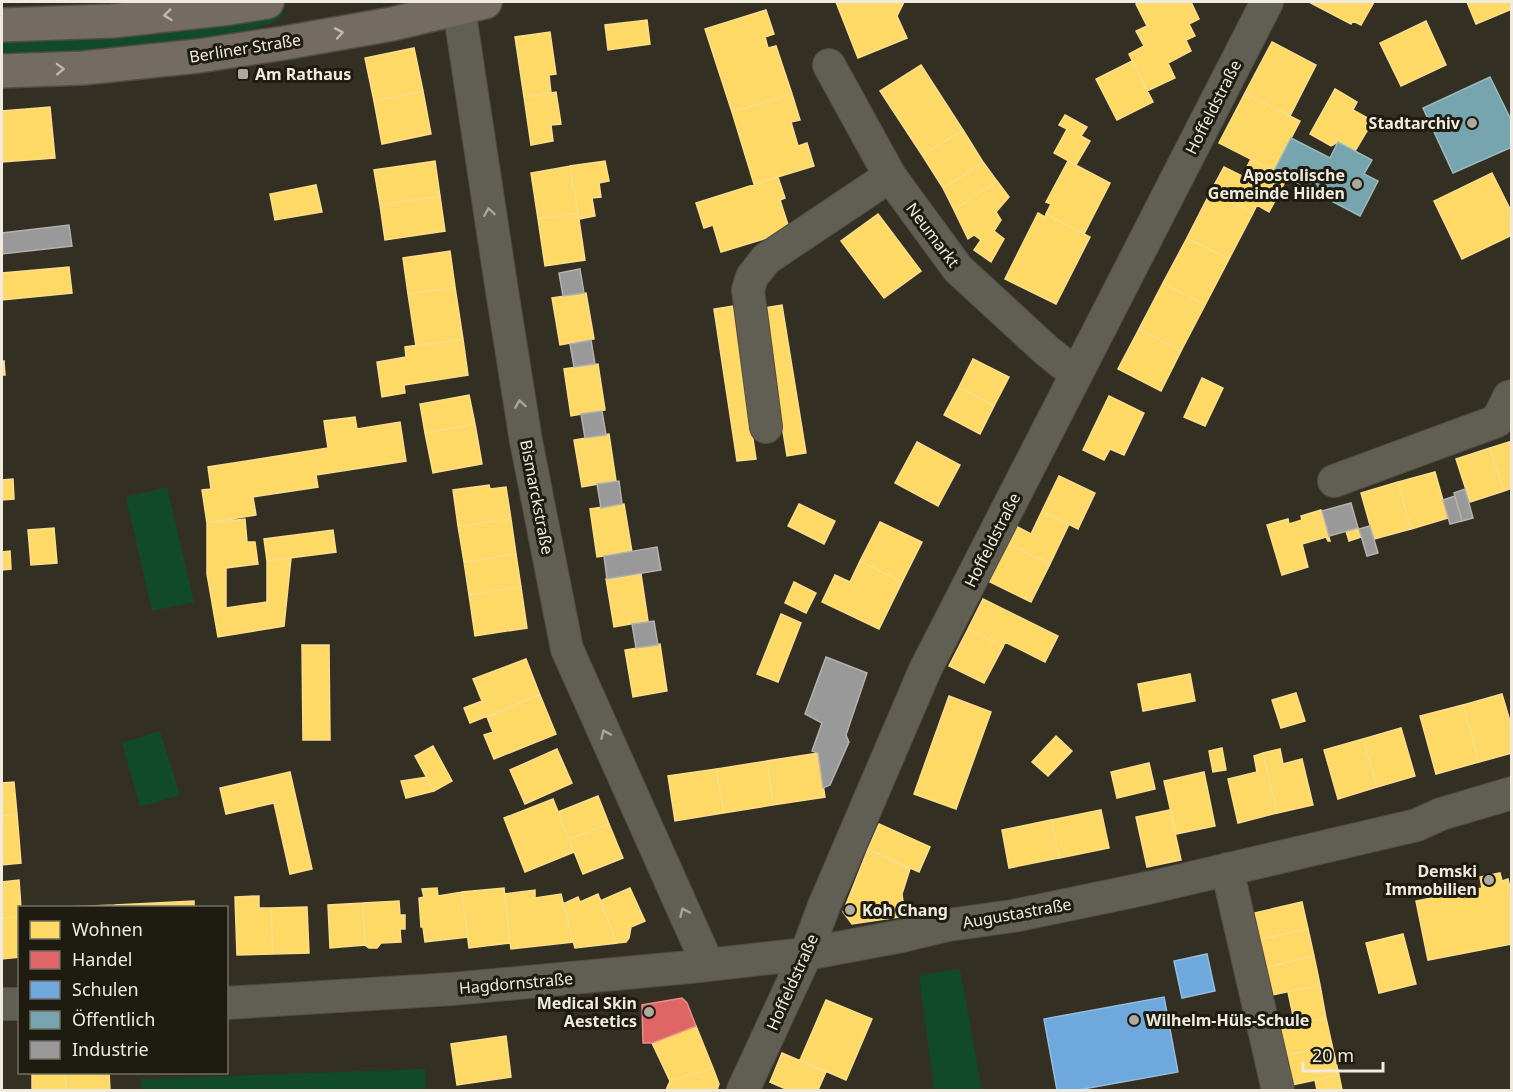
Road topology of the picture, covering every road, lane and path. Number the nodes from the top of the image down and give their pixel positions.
1 (267, 2) edge
2 (1267, 2) edge
3 (467, 4) edge
4 (2, 25) edge
5 (829, 65) dead end
6 (2, 71) edge
7 (890, 176) junction
8 (1076, 374) junction
9 (1512, 396) edge
10 (766, 428) dead end
11 (1334, 481) dead end
12 (1512, 793) edge
13 (1227, 869) junction
14 (806, 954) junction
15 (708, 965) junction
16 (228, 1003) edge
17 (2, 1004) edge
18 (18, 1004) edge
19 (743, 1090) edge
20 (1278, 1090) edge

1 -> 4 main road
2 - 8 street, Hoffeldstraße
6 -> 3 main road, Berliner Straße
15 -> 3 street, Bismarckstraße
5 - 7 street, Neumarkt
7 - 8 street, Neumarkt
7 - 10 street
8 - 14 street, Hoffeldstraße
9 - 11 street
12 - 13 street, Augustastraße
13 - 14 street, Augustastraße
13 - 20 street
14 - 15 street, Hagdornstraße
14 - 19 street, Hoffeldstraße
15 - 16 street, Hagdornstraße
17 - 18 street

